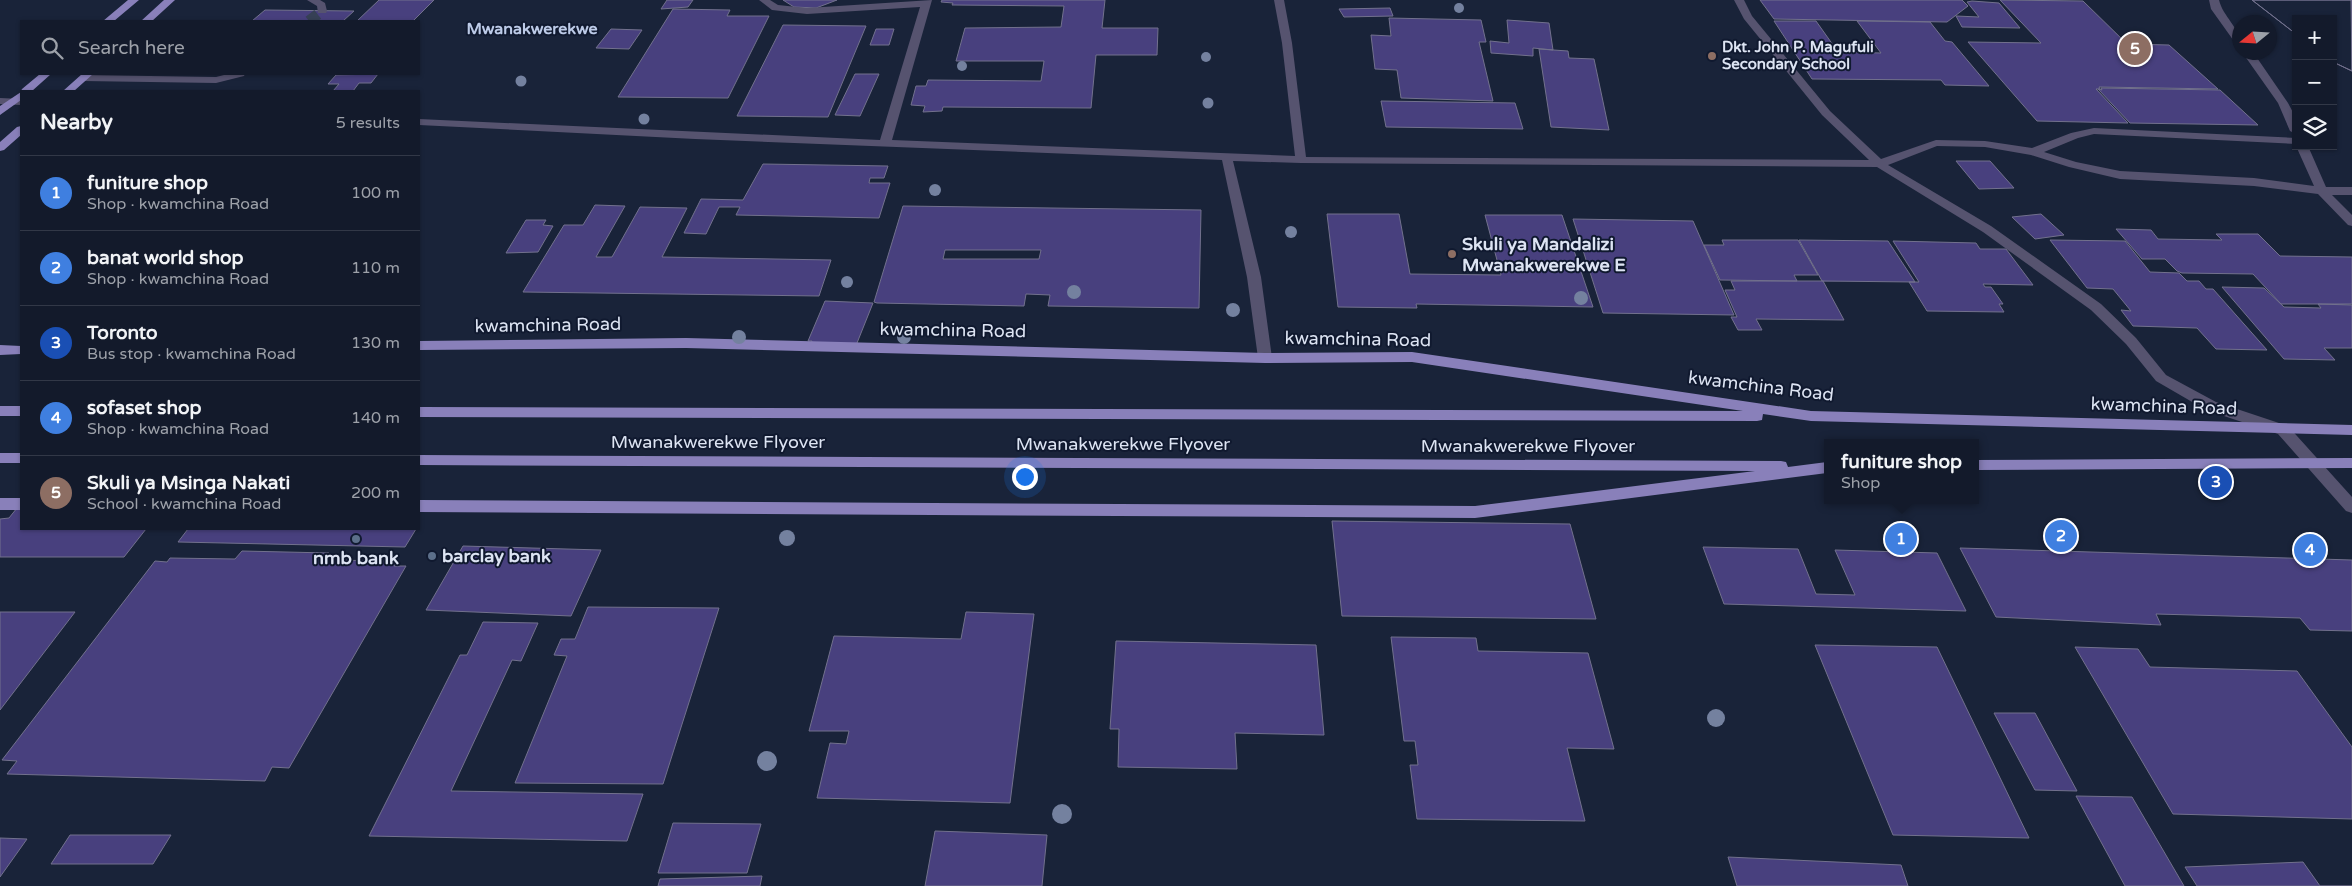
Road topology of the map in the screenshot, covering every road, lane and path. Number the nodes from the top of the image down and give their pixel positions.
1 (134, 0) edge
2 (170, 0) edge
3 (312, 0) edge
4 (764, 0) edge
5 (1279, 0) edge
6 (1740, 0) edge
7 (2214, 0) edge
8 (926, 2) edge
9 (322, 10) dead end
10 (109, 20) edge
11 (147, 20) edge
12 (2232, 31) edge
13 (2253, 60) edge
14 (45, 75) edge
15 (236, 75) edge
16 (85, 76) edge
17 (27, 90) edge
18 (69, 90) edge
19 (19, 99) edge
20 (0, 101) edge
21 (0, 112) edge
22 (420, 122) edge
23 (2292, 123) edge
24 (20, 130) edge
25 (2292, 141) edge
26 (885, 144) junction
27 (0, 148) edge
28 (2304, 150) edge
29 (2033, 152) junction
30 (1227, 158) junction
31 (1301, 160) junction
32 (1879, 164) junction
33 (2322, 191) junction
34 (2352, 191) edge
35 (2352, 222) edge
36 (420, 346) edge
37 (0, 350) edge
38 (20, 350) edge
39 (1265, 358) junction
40 (0, 411) edge
41 (20, 411) edge
42 (420, 412) edge
43 (1811, 416) junction
44 (2283, 430) junction
45 (2352, 430) edge
46 (0, 458) edge
47 (20, 458) edge
48 (420, 460) edge
49 (2313, 462) junction
50 (2352, 463) edge
51 (1979, 465) edge
52 (1824, 467) edge
53 (1824, 467) edge
54 (0, 504) edge
55 (20, 504) edge
56 (420, 506) edge
57 (2352, 507) edge

1 - 10 main road
2 - 11 main road
3 - 9 street
4 - 8 street
5 - 31 street
6 - 32 street
7 - 12 street
8 - 26 street
13 - 23 street
14 - 17 main road
15 - 16 street
16 - 18 main road
19 - 20 street
19 - 21 main road
22 - 26 street
24 - 27 main road
25 - 29 street
26 - 30 street
28 - 33 street
29 - 32 street
29 - 33 street
30 - 31 street
30 - 39 street
31 - 32 street
32 - 44 street
33 - 34 street
33 - 35 street
36 - 39 main road, kwamchina Road
37 - 38 main road
39 - 43 main road, kwamchina Road
40 - 41 main road
42 - 43 main road, Mwanakwerekwe Flyover
43 - 44 main road, kwamchina Road
44 - 45 main road, kwamchina Road
44 - 49 street
46 - 47 main road
48 - 52 main road, Mwanakwerekwe Flyover
49 - 50 main road
49 - 51 main road
49 - 57 street
53 - 56 main road
54 - 55 main road

